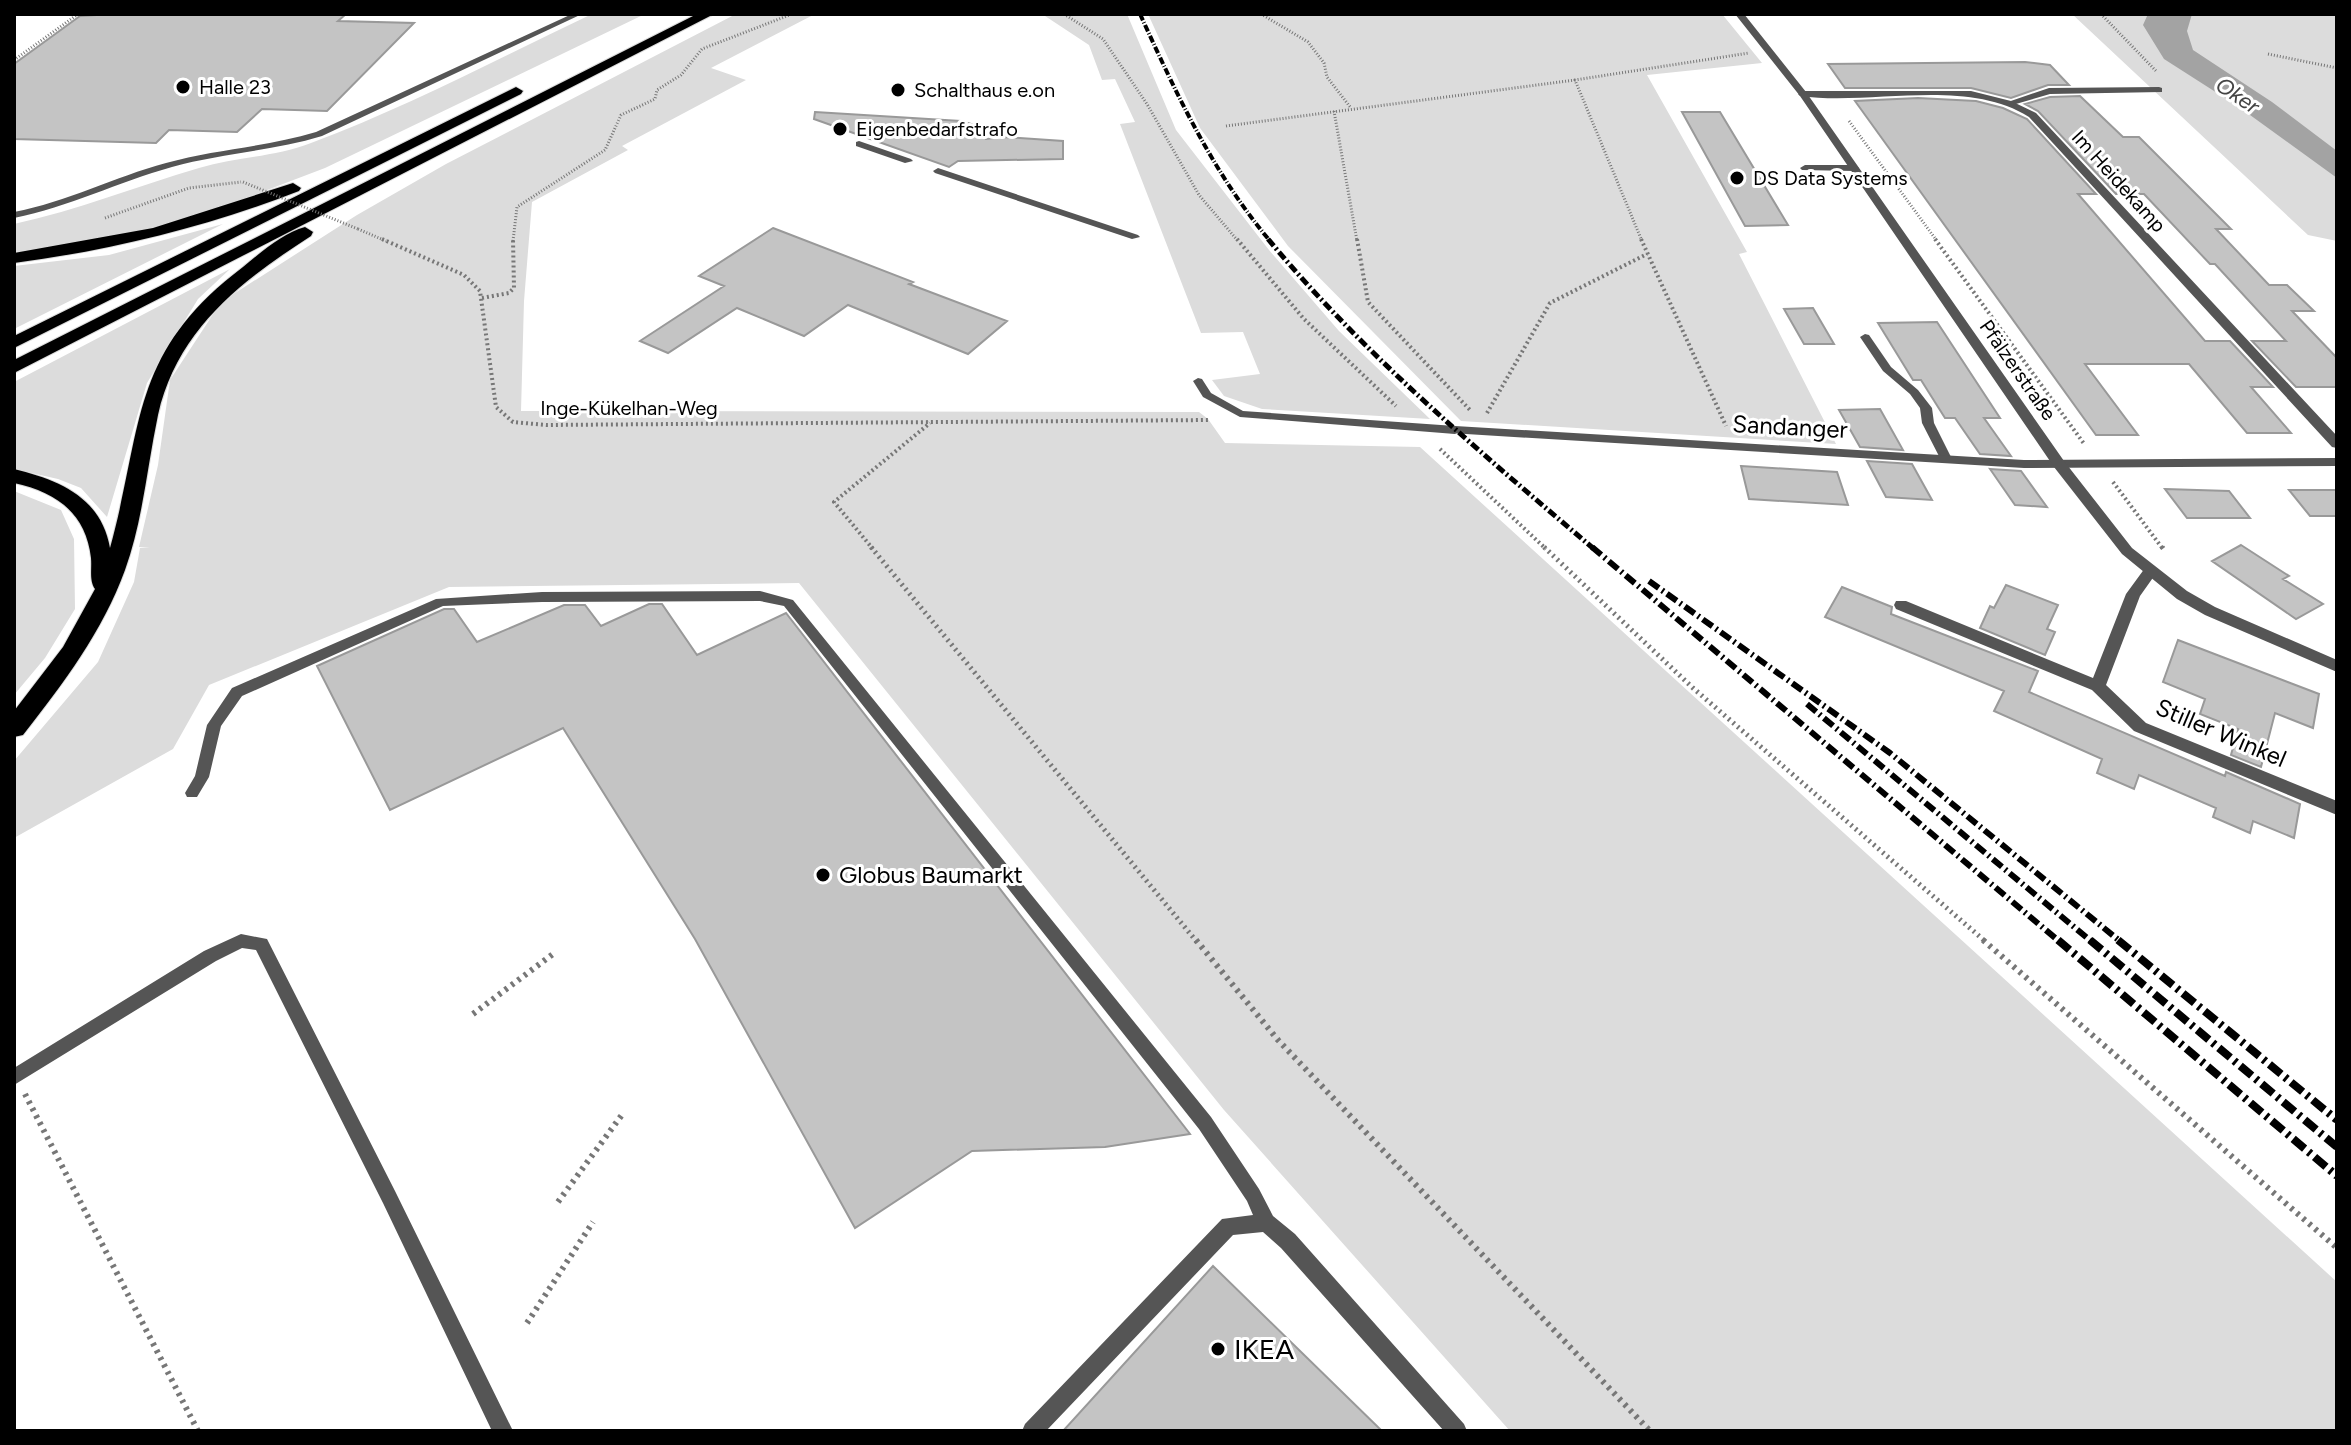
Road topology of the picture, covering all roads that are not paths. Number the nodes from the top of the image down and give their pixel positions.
1 (578, 14) edge
2 (707, 14) edge
3 (1739, 14) edge
4 (529, 85) dead end
5 (2159, 90) road end
6 (1803, 94) junction
7 (2009, 103) junction
8 (419, 139) junction
9 (859, 144) dead end
10 (443, 147) junction
11 (908, 161) dead end
12 (1805, 168) dead end
13 (1854, 168) junction
14 (938, 171) dead end
15 (14, 215) edge
16 (1135, 237) dead end
17 (14, 258) edge
18 (1865, 337) dead end
19 (14, 343) edge
20 (14, 367) edge
21 (1198, 381) dead end
22 (1455, 430) joint
23 (2337, 444) edge
24 (1946, 459) junction
25 (2337, 462) edge
26 (2059, 464) junction
27 (14, 476) edge
28 (2150, 572) junction
29 (1901, 605) dead end
30 (94, 612) junction
31 (2337, 666) edge
32 (2098, 686) junction
33 (14, 728) edge
34 (192, 793) dead end
35 (2337, 808) edge
36 (15, 1076) edge
37 (1266, 1223) junction
38 (503, 1431) edge
39 (1032, 1431) edge
40 (1457, 1431) edge

1 - 15 lane
2 - 10 highway
3 - 6 street, Pfälzerstraße
4 - 8 highway
5 - 7 lane
6 - 7 street, Im Heidekamp
6 - 13 street, Pfälzerstraße
7 - 23 street, Im Heidekamp
8 - 17 highway
8 - 19 highway
9 - 11 lane
10 - 20 highway
10 - 30 highway
12 - 13 lane
13 - 26 street, Pfälzerstraße
14 - 16 lane
18 - 24 lane
21 - 22 lane, Sandanger
22 - 24 street, Sandanger
24 - 26 street, Sandanger
25 - 26 street, Sandanger
26 - 28 street, Pfälzerstraße
27 - 30 highway
28 - 31 street, Pfälzerstraße
28 - 32 street
29 - 32 street, Stiller Winkel
30 - 33 highway
32 - 35 street, Stiller Winkel
34 - 37 lane
36 - 38 lane
37 - 39 lane
37 - 40 lane

